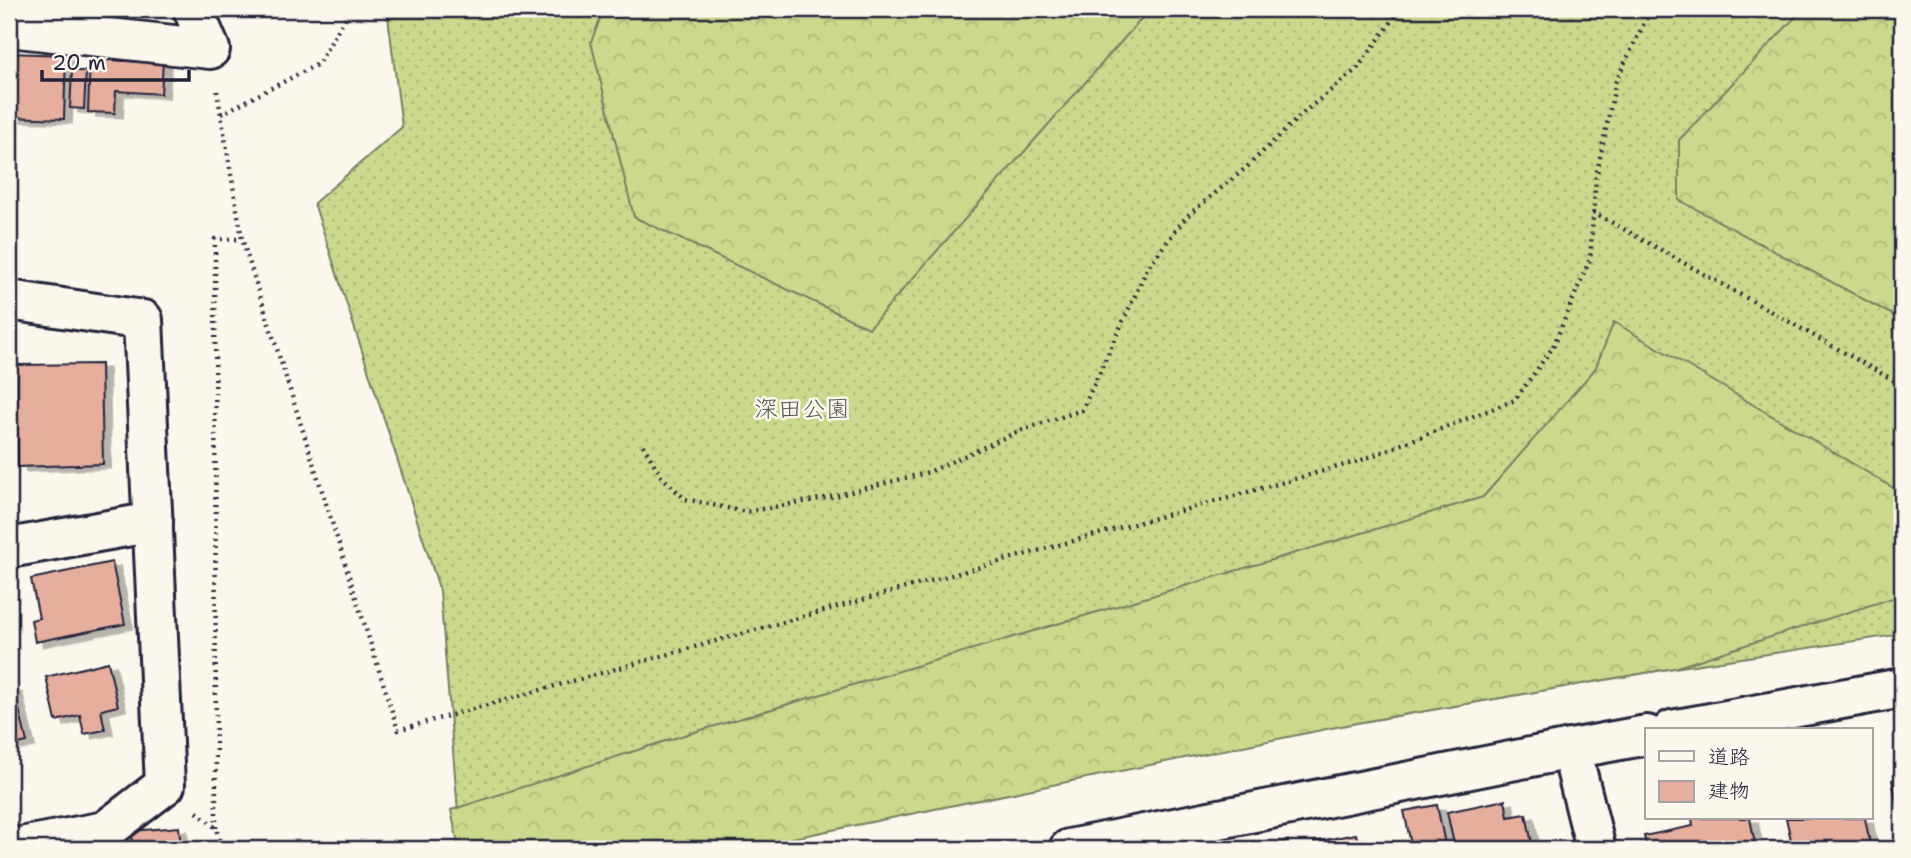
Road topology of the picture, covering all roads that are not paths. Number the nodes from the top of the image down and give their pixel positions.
1 (193, 9) edge
2 (9, 27) edge
3 (9, 300) edge
4 (153, 522) junction
5 (9, 548) edge
6 (1902, 688) edge
7 (1683, 728) edge
8 (1645, 735) edge
9 (1571, 749) junction
10 (10, 849) edge
11 (1069, 849) edge
12 (1596, 849) edge

1 - 2 street
3 - 4 street
4 - 5 street
4 - 10 street
6 - 7 street
8 - 9 street
9 - 11 street
9 - 12 street

